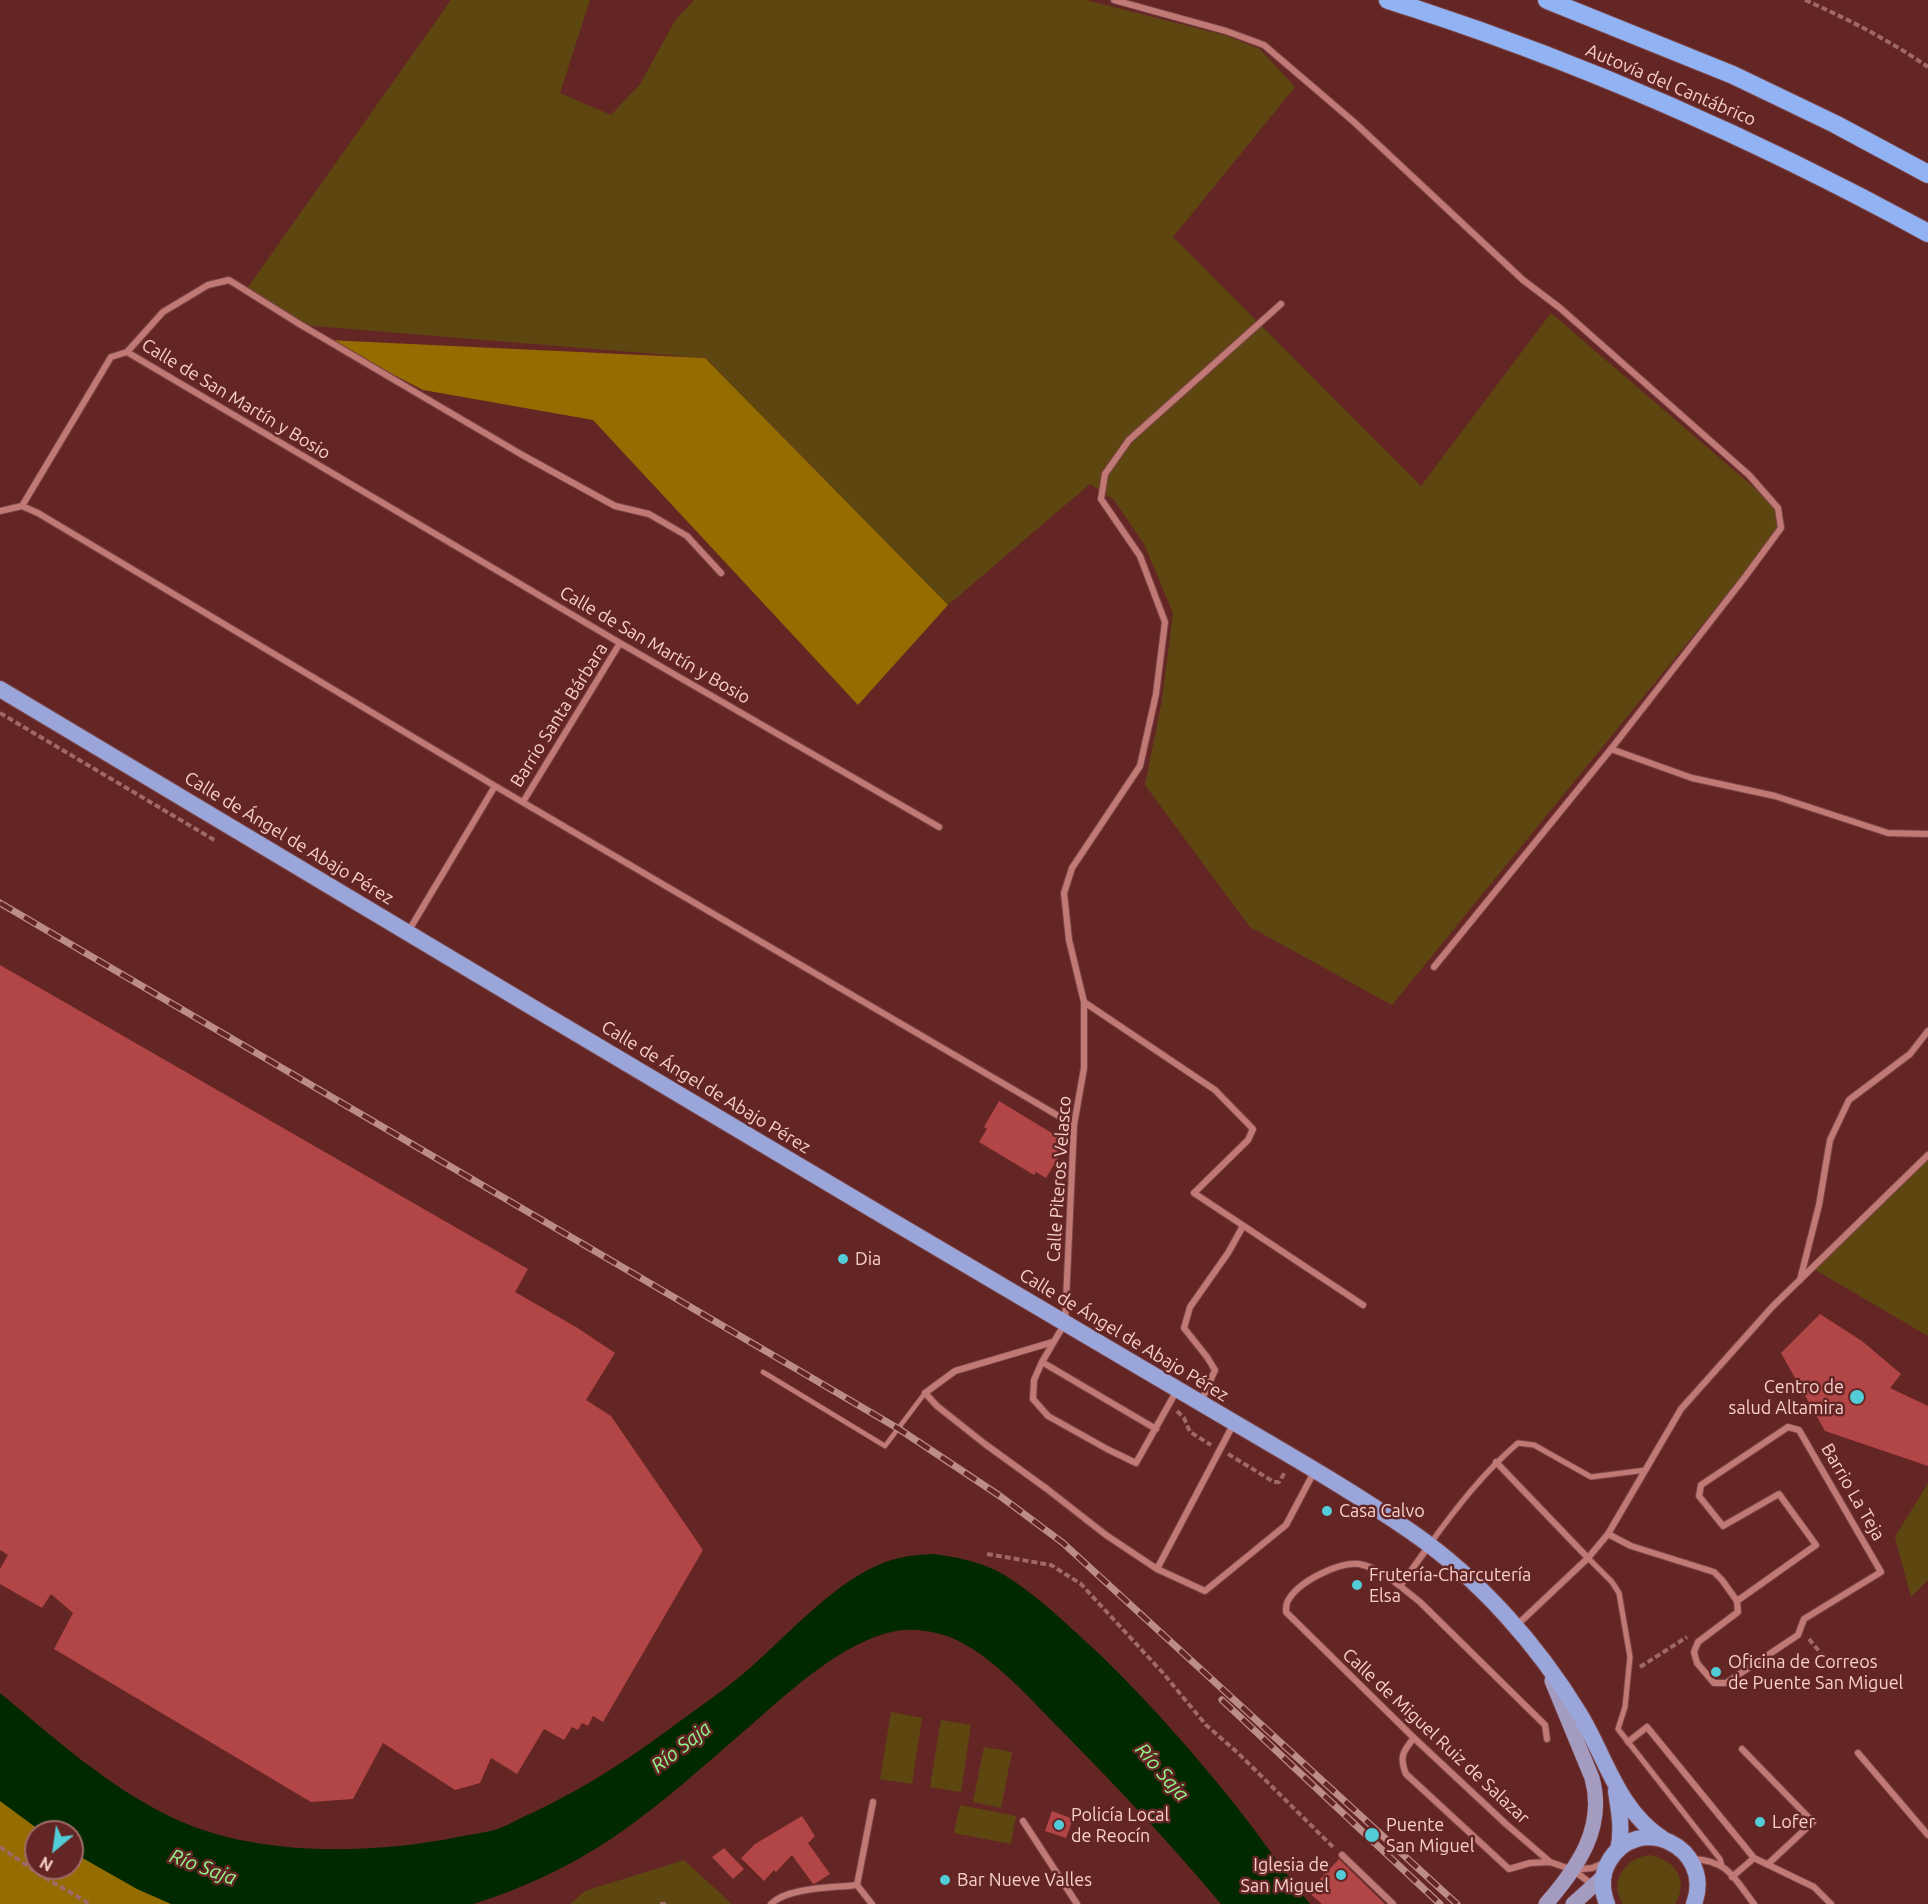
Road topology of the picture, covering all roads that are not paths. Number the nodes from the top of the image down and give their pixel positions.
1 (1114, 0) edge
2 (1388, 0) edge
3 (1547, 0) edge
4 (1928, 174) edge
5 (1928, 233) edge
6 (1281, 304) dead end
7 (127, 352) junction
8 (22, 506) junction
9 (0, 511) edge
10 (721, 573) dead end
11 (621, 643) junction
12 (0, 689) edge
13 (1611, 749) junction
14 (495, 786) junction
15 (523, 802) junction
16 (939, 827) dead end
17 (1928, 834) edge
18 (407, 932) junction
19 (1434, 967) dead end
20 (1084, 1002) junction
21 (1928, 1031) edge
22 (1074, 1125) junction
23 (1928, 1155) edge
24 (1243, 1226) junction
25 (1799, 1280) junction
26 (1363, 1305) dead end
27 (1065, 1323) junction
28 (1053, 1342) junction
29 (1042, 1362) junction
30 (763, 1372) dead end
31 (1178, 1389) junction
32 (925, 1394) junction
33 (1200, 1402) junction
34 (1234, 1422) junction
35 (1156, 1429) junction
36 (1496, 1462) junction
37 (1646, 1470) junction
38 (1315, 1471) junction
39 (1608, 1534) junction
40 (1430, 1545) junction
41 (1588, 1558) junction
42 (1157, 1569) junction
43 (1400, 1586) junction
44 (1737, 1601) junction
45 (1515, 1626) junction
46 (1540, 1657) junction
47 (1414, 1738) junction
48 (1547, 1739) dead end
49 (1628, 1742) junction
50 (1742, 1749) dead end
51 (1858, 1753) dead end
52 (1611, 1776) junction
53 (873, 1802) dead end
54 (1023, 1821) dead end
55 (1928, 1835) edge
56 (1663, 1839) junction
57 (1342, 1856) road end
58 (1690, 1858) junction
59 (1754, 1858) junction
60 (1550, 1862) junction
61 (1768, 1864) junction
62 (1722, 1866) junction
63 (1573, 1870) junction
64 (1732, 1877) junction
65 (1606, 1878) edge
66 (856, 1885) junction
67 (1698, 1901) edge
68 (771, 1904) edge
69 (872, 1904) edge
70 (1077, 1904) edge
71 (1394, 1904) edge
72 (1546, 1904) edge
73 (1573, 1904) edge
74 (1754, 1904) edge
75 (1831, 1904) edge

1 - 13 street
2 - 5 highway, Autovía del Cantábrico
3 - 4 highway, Autovía del Cantábrico
6 - 20 street, Calle Piteros Velasco
7 - 8 street
7 - 10 street, Calle de San Martín y Bosio
7 - 11 street, Calle de San Martín y Bosio
8 - 9 street
8 - 14 street
11 - 15 street, Barrio Santa Bárbara
11 - 16 street, Calle de San Martín y Bosio
12 - 18 highway, Calle de Ángel de Abajo Pérez
13 - 17 street
13 - 19 street
14 - 15 street
14 - 18 street
15 - 22 street
18 - 27 highway, Calle de Ángel de Abajo Pérez
20 - 22 street, Calle Piteros Velasco
20 - 24 street
21 - 25 street
22 - 27 street, Calle Piteros Velasco
23 - 25 street
24 - 26 street
24 - 33 street
25 - 37 street
27 - 28 street
27 - 31 highway, Calle de Ángel de Abajo Pérez
28 - 29 street
28 - 32 street
29 - 35 street
29 - 35 street
30 - 32 lane
31 - 33 highway, Calle de Ángel de Abajo Pérez
31 - 35 street
32 - 42 street
33 - 34 highway, Calle de Ángel de Abajo Pérez
34 - 38 highway, Calle de Ángel de Abajo Pérez
34 - 42 street
36 - 37 street
36 - 40 street
36 - 41 street
37 - 39 street
38 - 40 highway, Calle de Ángel de Abajo Pérez
38 - 42 street
39 - 41 street
39 - 44 street
40 - 43 street
40 - 45 highway, Calle de Ángel de Abajo Pérez
41 - 45 street
41 - 49 street
43 - 47 street, Calle de Miguel Ruiz de Salazar
43 - 48 street
44 - 44 street, Barrio La Teja
45 - 46 highway, Calle de Ángel de Abajo Pérez
46 - 52 highway, Calle de Ángel de Abajo Pérez
46 - 63 main road
47 - 60 street, Calle de Miguel Ruiz de Salazar
47 - 60 street
49 - 59 street
49 - 62 street
50 - 61 street
51 - 55 street
52 - 56 highway
52 - 65 highway
53 - 66 street
54 - 70 street
56 - 58 highway
56 - 65 highway
57 - 71 street
58 - 62 street
58 - 67 highway
59 - 61 street
59 - 64 street
60 - 63 street, Calle de Miguel Ruiz de Salazar
61 - 75 street
62 - 64 street
63 - 65 street
63 - 65 street
63 - 72 main road
64 - 74 street
65 - 73 main road
66 - 68 street
66 - 69 street

